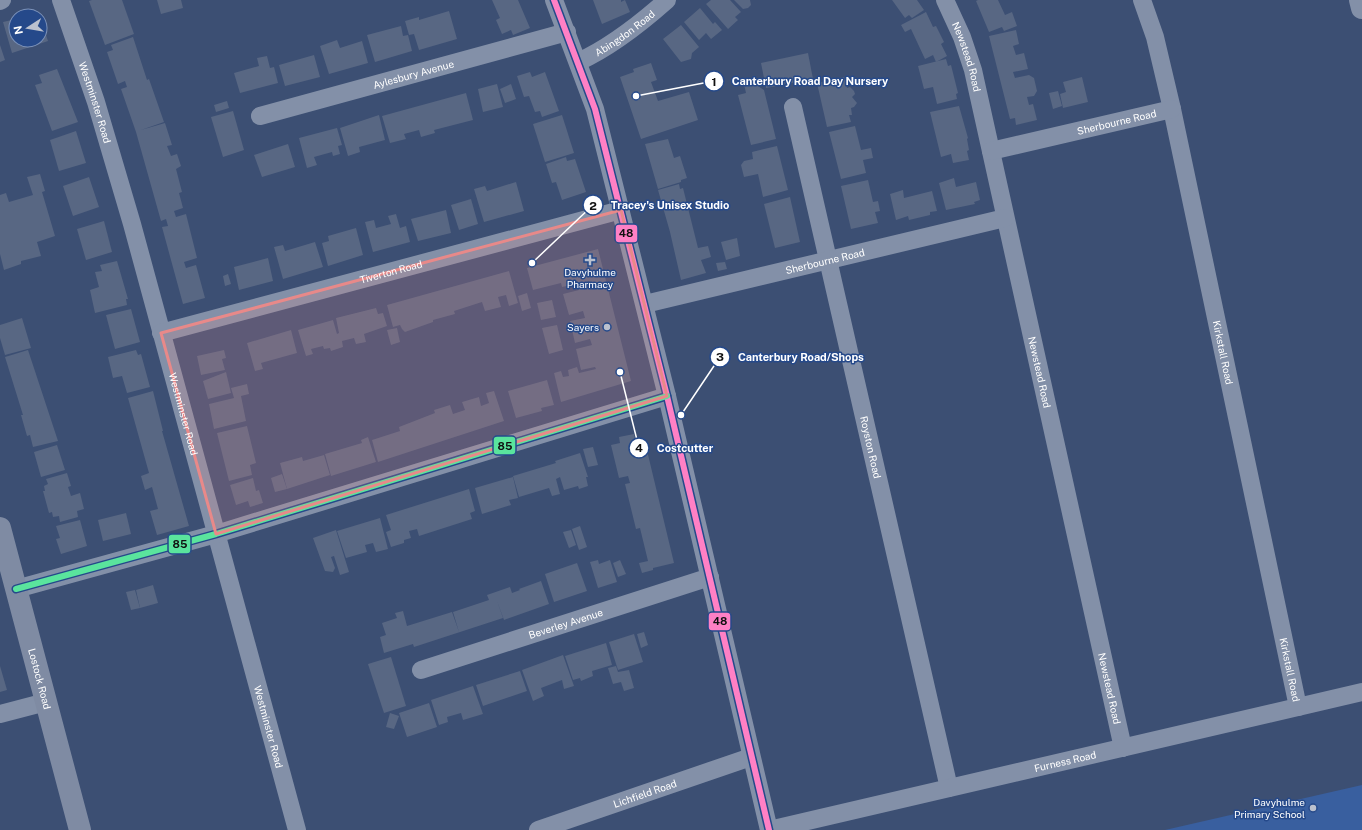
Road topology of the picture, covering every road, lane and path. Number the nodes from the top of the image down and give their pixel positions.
1 (61, 0) edge
2 (554, 0) edge
3 (667, 0) edge
4 (945, 0) edge
5 (1142, 0) edge
6 (1360, 0) edge
7 (1362, 8) edge
8 (567, 32) junction
9 (578, 62) junction
10 (793, 107) dead end
11 (1172, 109) junction
12 (260, 116) dead end
13 (991, 151) junction
14 (621, 210) junction
15 (1005, 218) junction
16 (828, 260) junction
17 (645, 304) junction
18 (161, 333) junction
19 (667, 396) junction
20 (0, 528) edge
21 (216, 534) junction
22 (710, 577) junction
23 (16, 589) junction
24 (421, 670) dead end
25 (1362, 692) edge
26 (46, 702) junction
27 (1298, 707) junction
28 (0, 714) edge
29 (1123, 748) junction
30 (751, 757) junction
31 (949, 788) junction
32 (80, 830) edge
33 (297, 830) edge
34 (538, 830) edge
35 (769, 830) edge

1 - 18 street, Westminster Road
2 - 8 street
3 - 9 street, Abingdon Road
4 - 13 street, Newstead Road
5 - 11 street, Kirkstall Road
6 - 7 street
8 - 9 street
8 - 12 street, Aylesbury Avenue
9 - 14 street
10 - 16 street, Royston Road
11 - 13 street, Sherbourne Road
11 - 27 street, Kirkstall Road
13 - 15 street, Newstead Road
14 - 17 street
14 - 18 street, Tiverton Road
15 - 16 street, Sherbourne Road
15 - 29 street, Newstead Road
16 - 17 street, Sherbourne Road
16 - 31 street, Royston Road
17 - 19 street
18 - 21 street, Westminster Road
19 - 21 street
19 - 22 street
20 - 23 main road, Lostock Road
21 - 23 street
21 - 33 street, Westminster Road
22 - 24 street, Beverley Avenue
22 - 30 street
23 - 26 main road, Lostock Road
25 - 27 street, Furness Road
26 - 28 street
26 - 32 main road, Lostock Road
27 - 29 street, Furness Road
29 - 31 street, Furness Road
30 - 34 street, Lichfield Road
30 - 35 street
31 - 35 street, Furness Road

